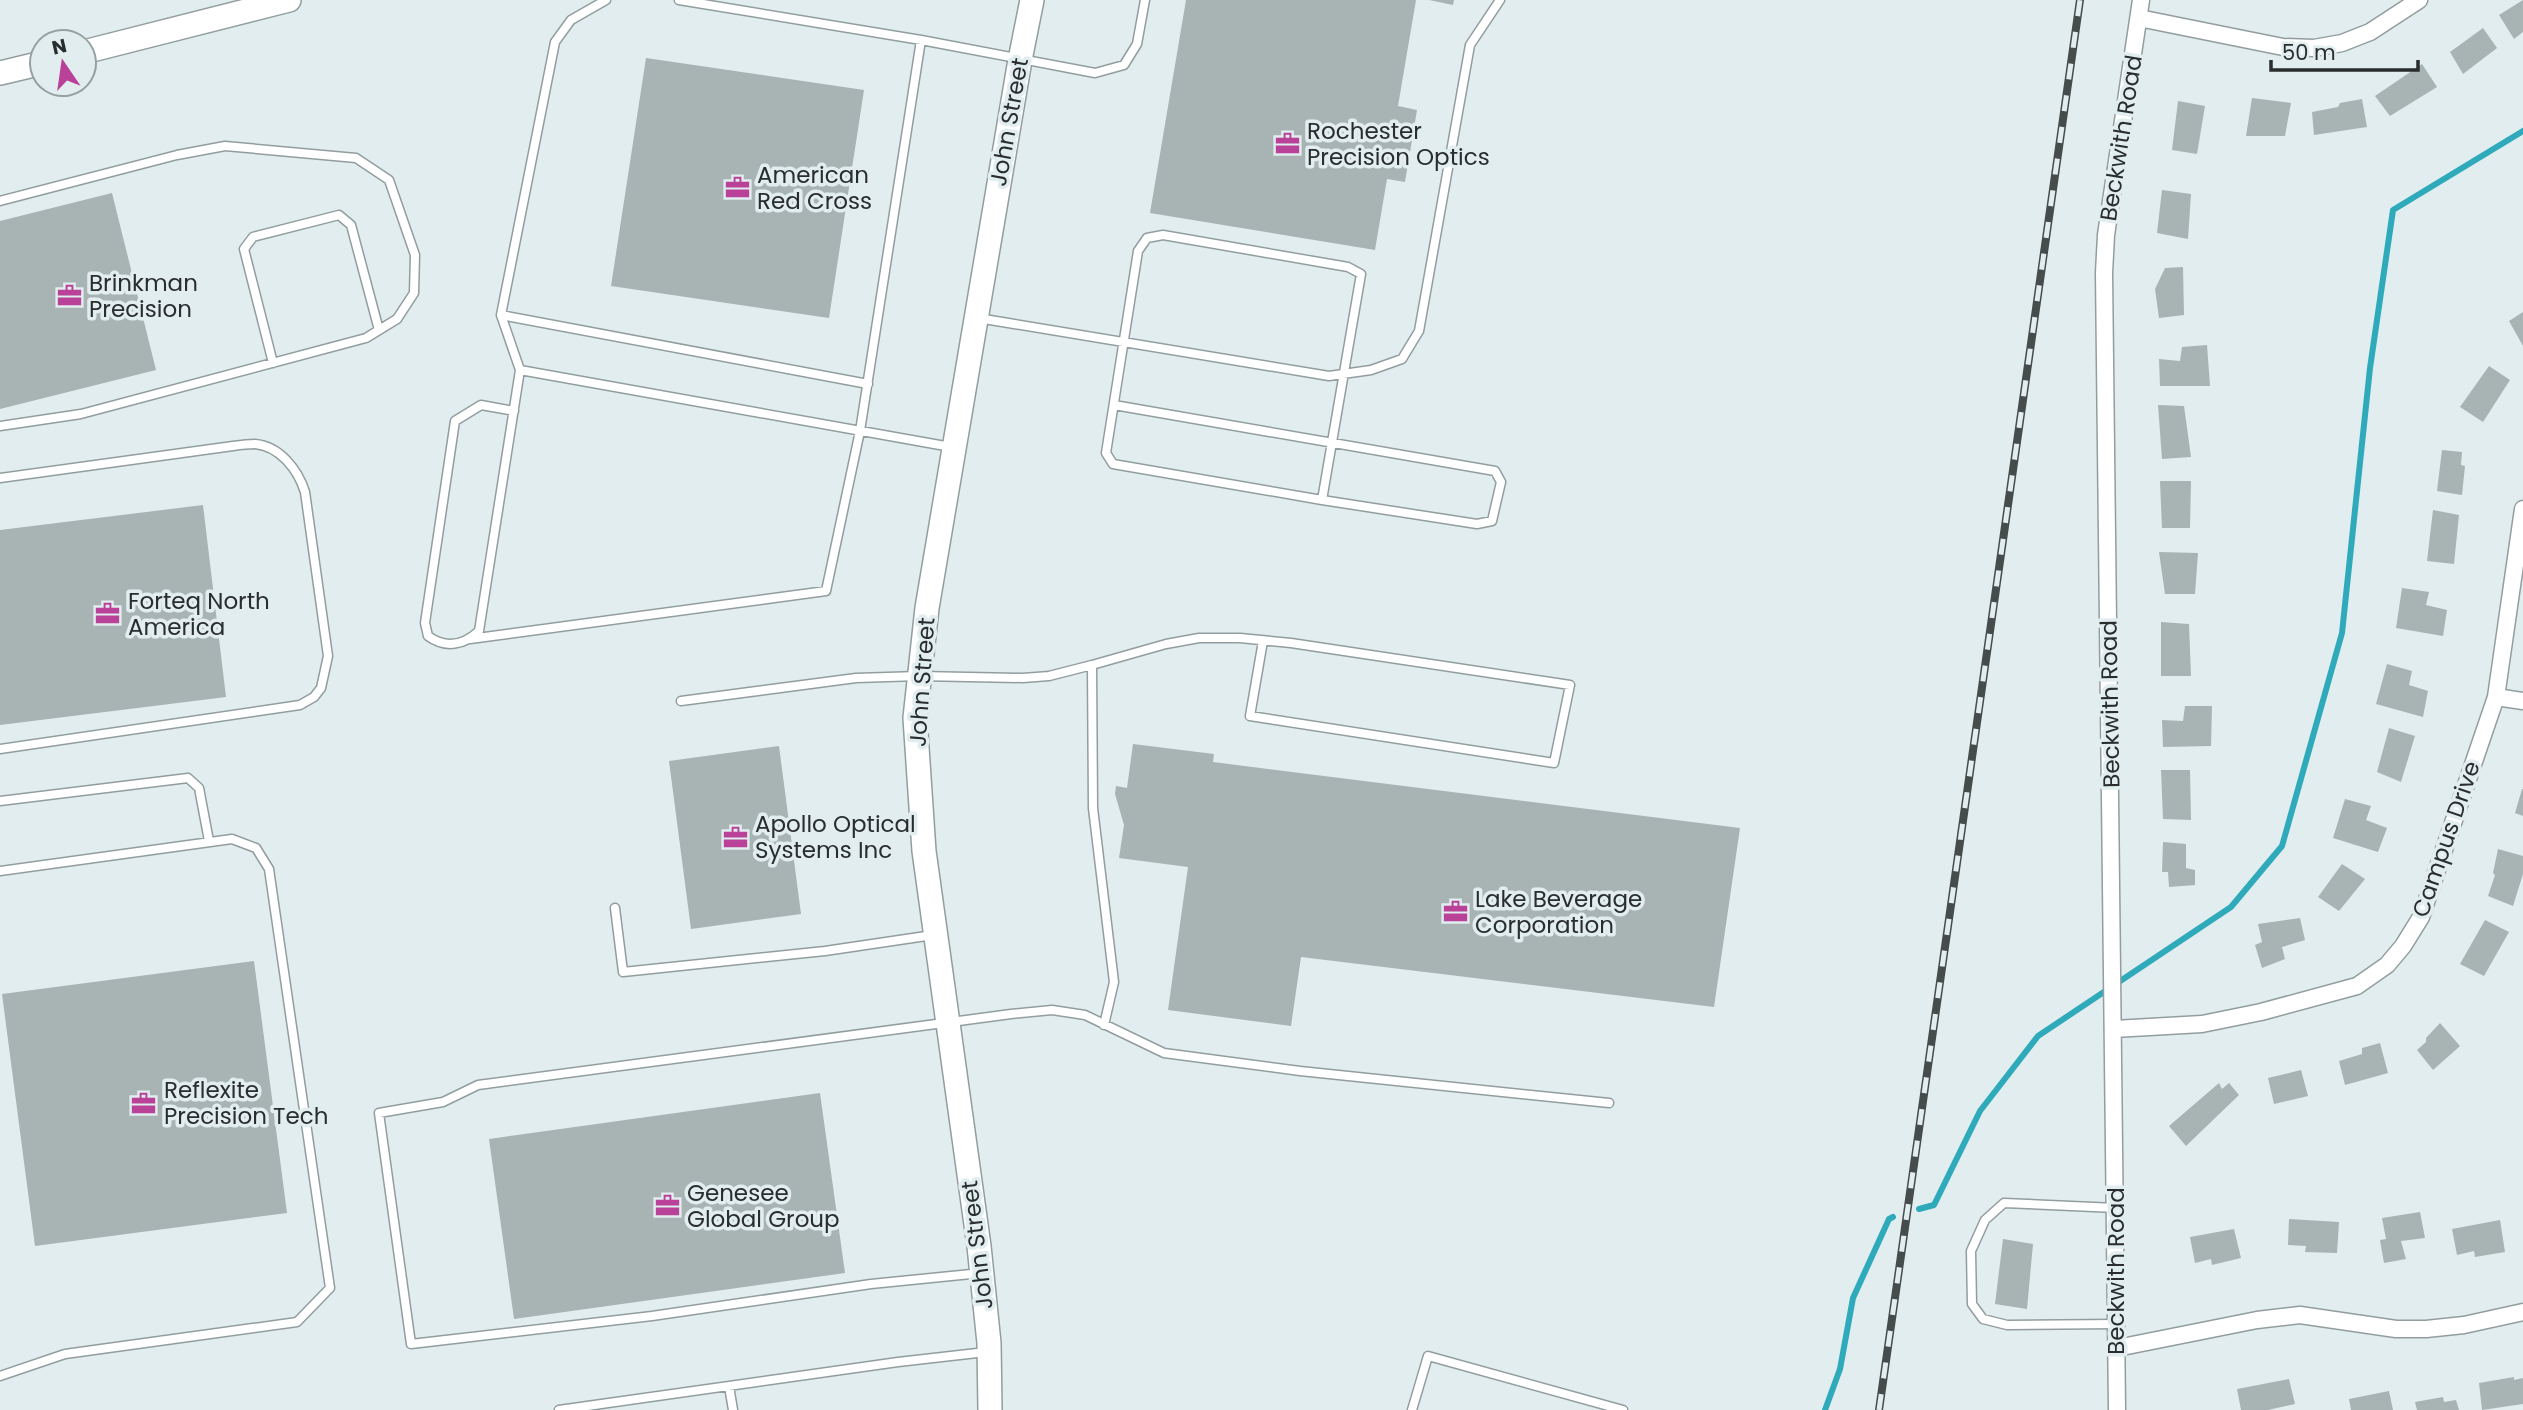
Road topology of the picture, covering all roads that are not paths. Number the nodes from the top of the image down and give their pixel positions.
1 (289, 0) edge
2 (606, 0) edge
3 (680, 0) edge
4 (1032, 0) edge
5 (1145, 0) edge
6 (1500, 0) edge
7 (2141, 0) edge
8 (2419, 0) edge
9 (2139, 18) junction
10 (921, 40) junction
11 (98, 48) edge
12 (1020, 60) junction
13 (28, 66) edge
14 (0, 73) edge
15 (0, 201) edge
16 (501, 315) junction
17 (976, 318) junction
18 (379, 330) junction
19 (1124, 342) junction
20 (274, 363) junction
21 (520, 370) junction
22 (1345, 374) junction
23 (868, 384) junction
24 (1114, 405) junction
25 (514, 411) junction
26 (0, 426) edge
27 (860, 431) junction
28 (1332, 443) junction
29 (954, 448) junction
30 (0, 478) edge
31 (1322, 500) junction
32 (2523, 509) edge
33 (470, 639) junction
34 (1263, 640) junction
35 (1092, 665) junction
36 (919, 676) junction
37 (2496, 697) junction
38 (681, 701) dead end
39 (2523, 701) edge
40 (0, 749) edge
41 (0, 802) edge
42 (209, 841) junction
43 (0, 871) edge
44 (615, 908) dead end
45 (936, 935) junction
46 (948, 1024) junction
47 (1104, 1025) junction
48 (2114, 1029) junction
49 (1609, 1103) dead end
50 (2116, 1208) junction
51 (981, 1272) junction
52 (2523, 1312) edge
53 (2117, 1324) junction
54 (2117, 1348) junction
55 (990, 1352) junction
56 (0, 1376) edge
57 (729, 1386) junction
58 (559, 1410) edge
59 (733, 1410) edge
60 (990, 1410) edge
61 (1412, 1410) edge
62 (1623, 1410) edge
63 (2118, 1410) edge

1 - 11 street
2 - 16 lane
3 - 10 lane
4 - 12 street, John Street
5 - 12 lane
6 - 22 lane
7 - 9 street, Beckwith Road
8 - 9 street
9 - 48 street, Beckwith Road
10 - 12 lane
10 - 23 lane
12 - 17 street, John Street
13 - 14 street
15 - 18 lane
16 - 21 lane
16 - 23 lane
17 - 19 lane
17 - 29 street, John Street
18 - 20 lane
18 - 20 lane
19 - 22 lane
19 - 22 lane
19 - 24 lane
20 - 26 lane
21 - 25 lane
21 - 27 lane
22 - 28 lane
23 - 27 lane
24 - 28 lane
24 - 31 lane
25 - 33 lane
25 - 33 lane
27 - 29 lane
27 - 33 lane
28 - 31 lane
28 - 31 lane
29 - 36 street, John Street
30 - 40 lane
32 - 37 street, Campus Drive
34 - 34 lane
34 - 35 lane
35 - 36 lane
35 - 47 lane
36 - 38 lane
36 - 45 street, John Street
37 - 39 street
37 - 48 street, Campus Drive
41 - 42 lane
42 - 43 lane
42 - 56 lane
44 - 45 lane
45 - 46 street, John Street
46 - 47 lane
46 - 51 street, John Street
46 - 51 lane
47 - 49 lane
48 - 50 street, Beckwith Road
50 - 53 street, Beckwith Road
50 - 53 lane
51 - 55 street, John Street
52 - 54 street
53 - 54 street, Beckwith Road
54 - 63 street, Beckwith Road
55 - 57 lane
55 - 60 street, John Street
57 - 58 lane
57 - 59 lane
61 - 62 lane

